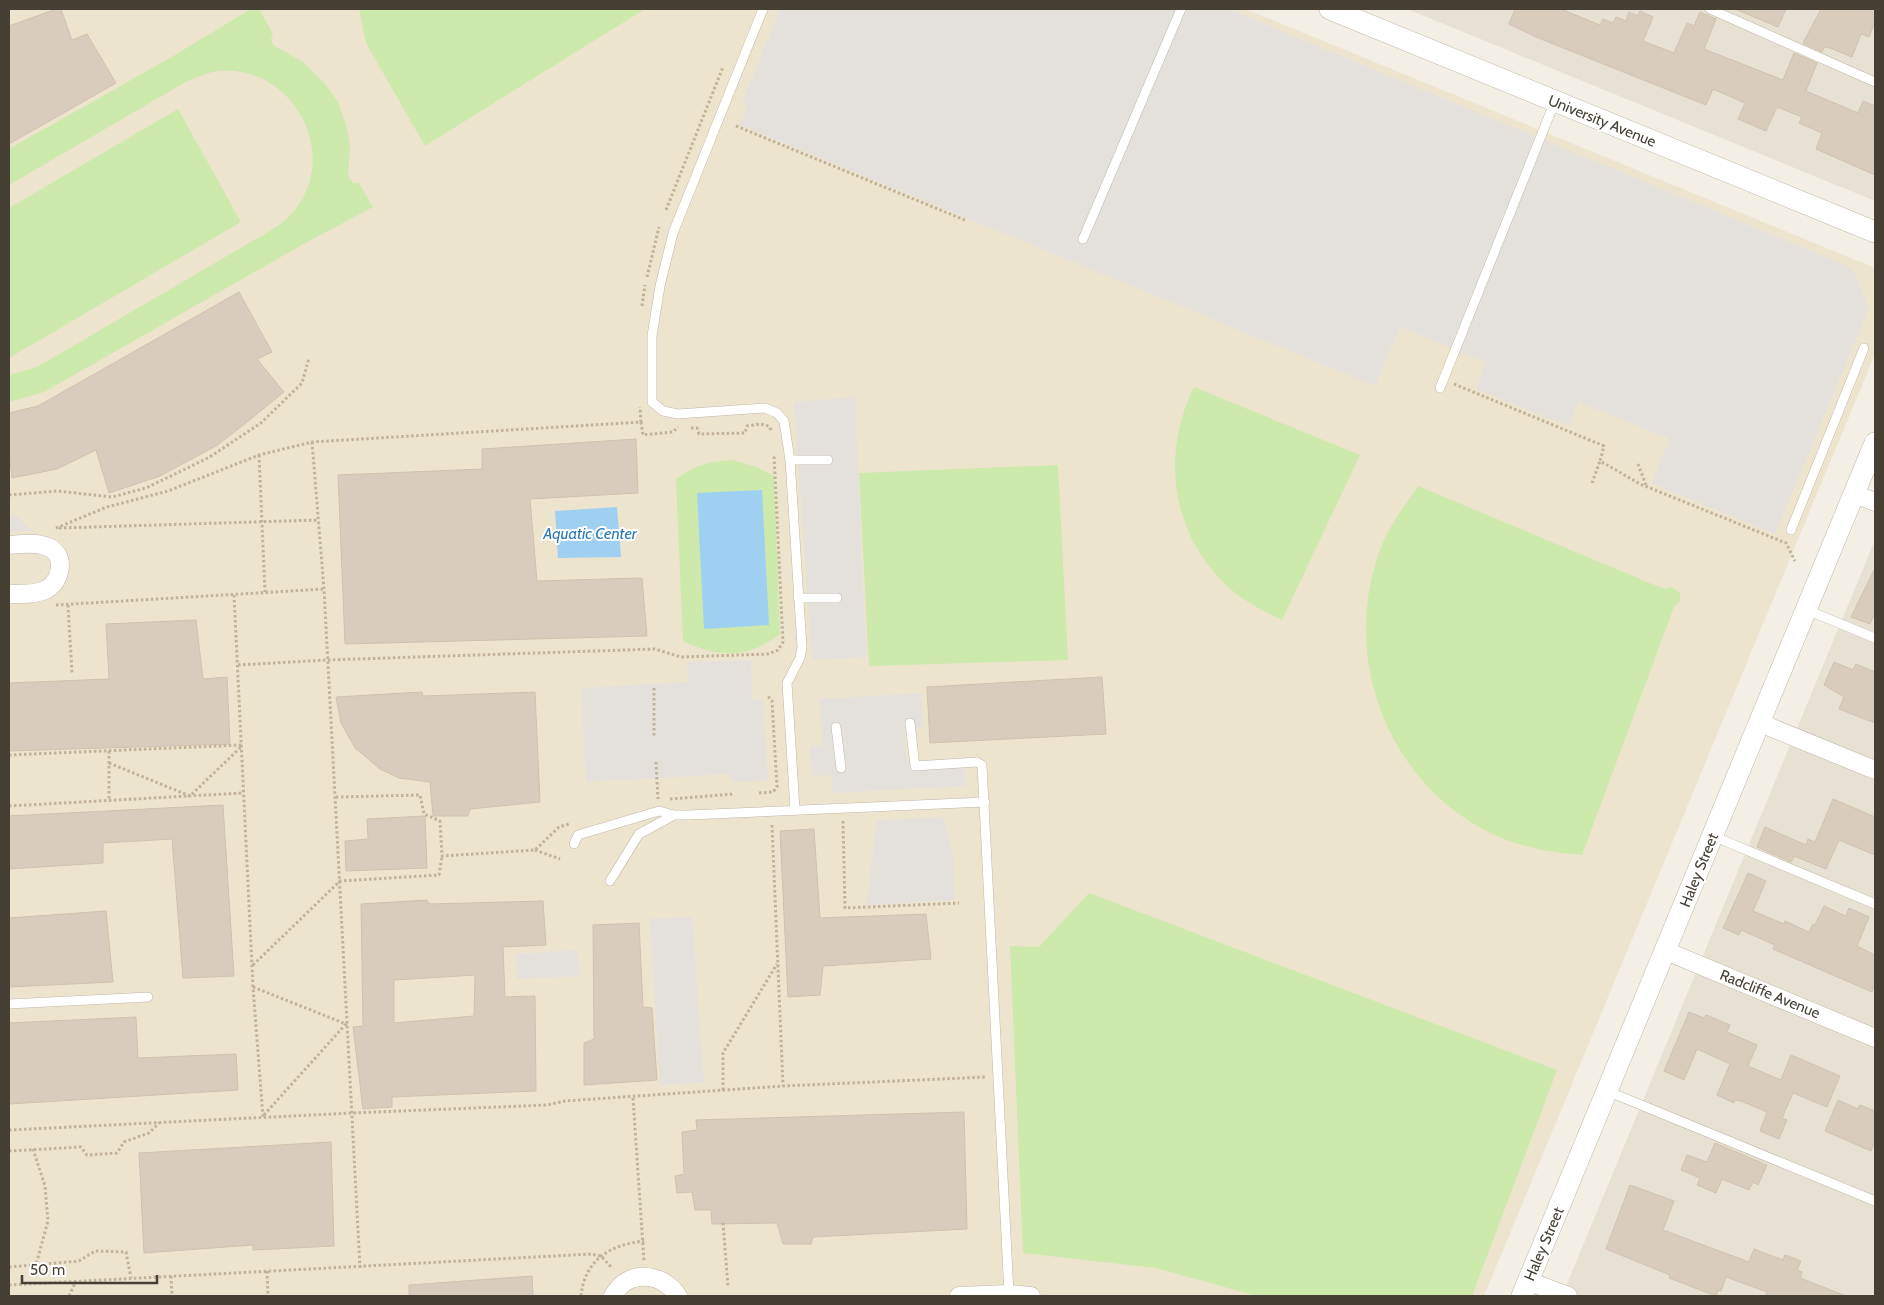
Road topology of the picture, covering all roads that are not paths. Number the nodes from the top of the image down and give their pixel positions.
1 (763, 9) edge
2 (1181, 9) edge
3 (1330, 9) edge
4 (1710, 9) edge
5 (1875, 82) edge
6 (1555, 101) junction
7 (1875, 232) edge
8 (1083, 239) dead end
9 (1864, 348) dead end
10 (1442, 384) road end
11 (1875, 443) edge
12 (790, 460) junction
13 (828, 460) dead end
14 (1855, 494) junction
15 (1875, 502) edge
16 (1790, 530) dead end
17 (9, 545) edge
18 (9, 594) edge
19 (798, 598) junction
20 (837, 598) dead end
21 (1807, 610) junction
22 (1875, 638) edge
23 (1760, 722) junction
24 (910, 723) dead end
25 (836, 727) dead end
26 (841, 768) dead end
27 (1875, 770) edge
28 (985, 802) junction
29 (795, 810) junction
30 (674, 815) junction
31 (1713, 836) junction
32 (574, 844) dead end
33 (610, 881) dead end
34 (1875, 904) edge
35 (1666, 951) junction
36 (148, 997) dead end
37 (9, 1004) edge
38 (1875, 1038) edge
39 (1607, 1091) junction
40 (1875, 1201) edge
41 (1525, 1289) edge
42 (1009, 1294) junction
43 (613, 1296) edge
44 (678, 1296) edge
45 (959, 1296) edge
46 (1031, 1296) edge
47 (1568, 1296) edge

1 - 12 lane
2 - 8 lane
3 - 6 street, University Avenue
4 - 5 lane
6 - 7 street, University Avenue
6 - 10 lane
9 - 16 lane
11 - 14 street, Haley Street
12 - 13 lane
12 - 19 lane
14 - 15 street
14 - 21 street, Haley Street
17 - 18 street
19 - 20 lane
19 - 29 lane
21 - 22 lane
21 - 23 street, Haley Street
23 - 27 street
23 - 31 street, Haley Street
24 - 28 lane
25 - 26 lane
28 - 29 lane
28 - 42 lane
29 - 30 lane
30 - 32 lane
30 - 33 lane
31 - 34 lane
31 - 35 street, Haley Street
35 - 38 street, Radcliffe Avenue
35 - 39 street, Haley Street
36 - 37 lane
39 - 40 lane
39 - 41 street, Haley Street
41 - 47 street
42 - 45 street
42 - 46 street
43 - 44 street

